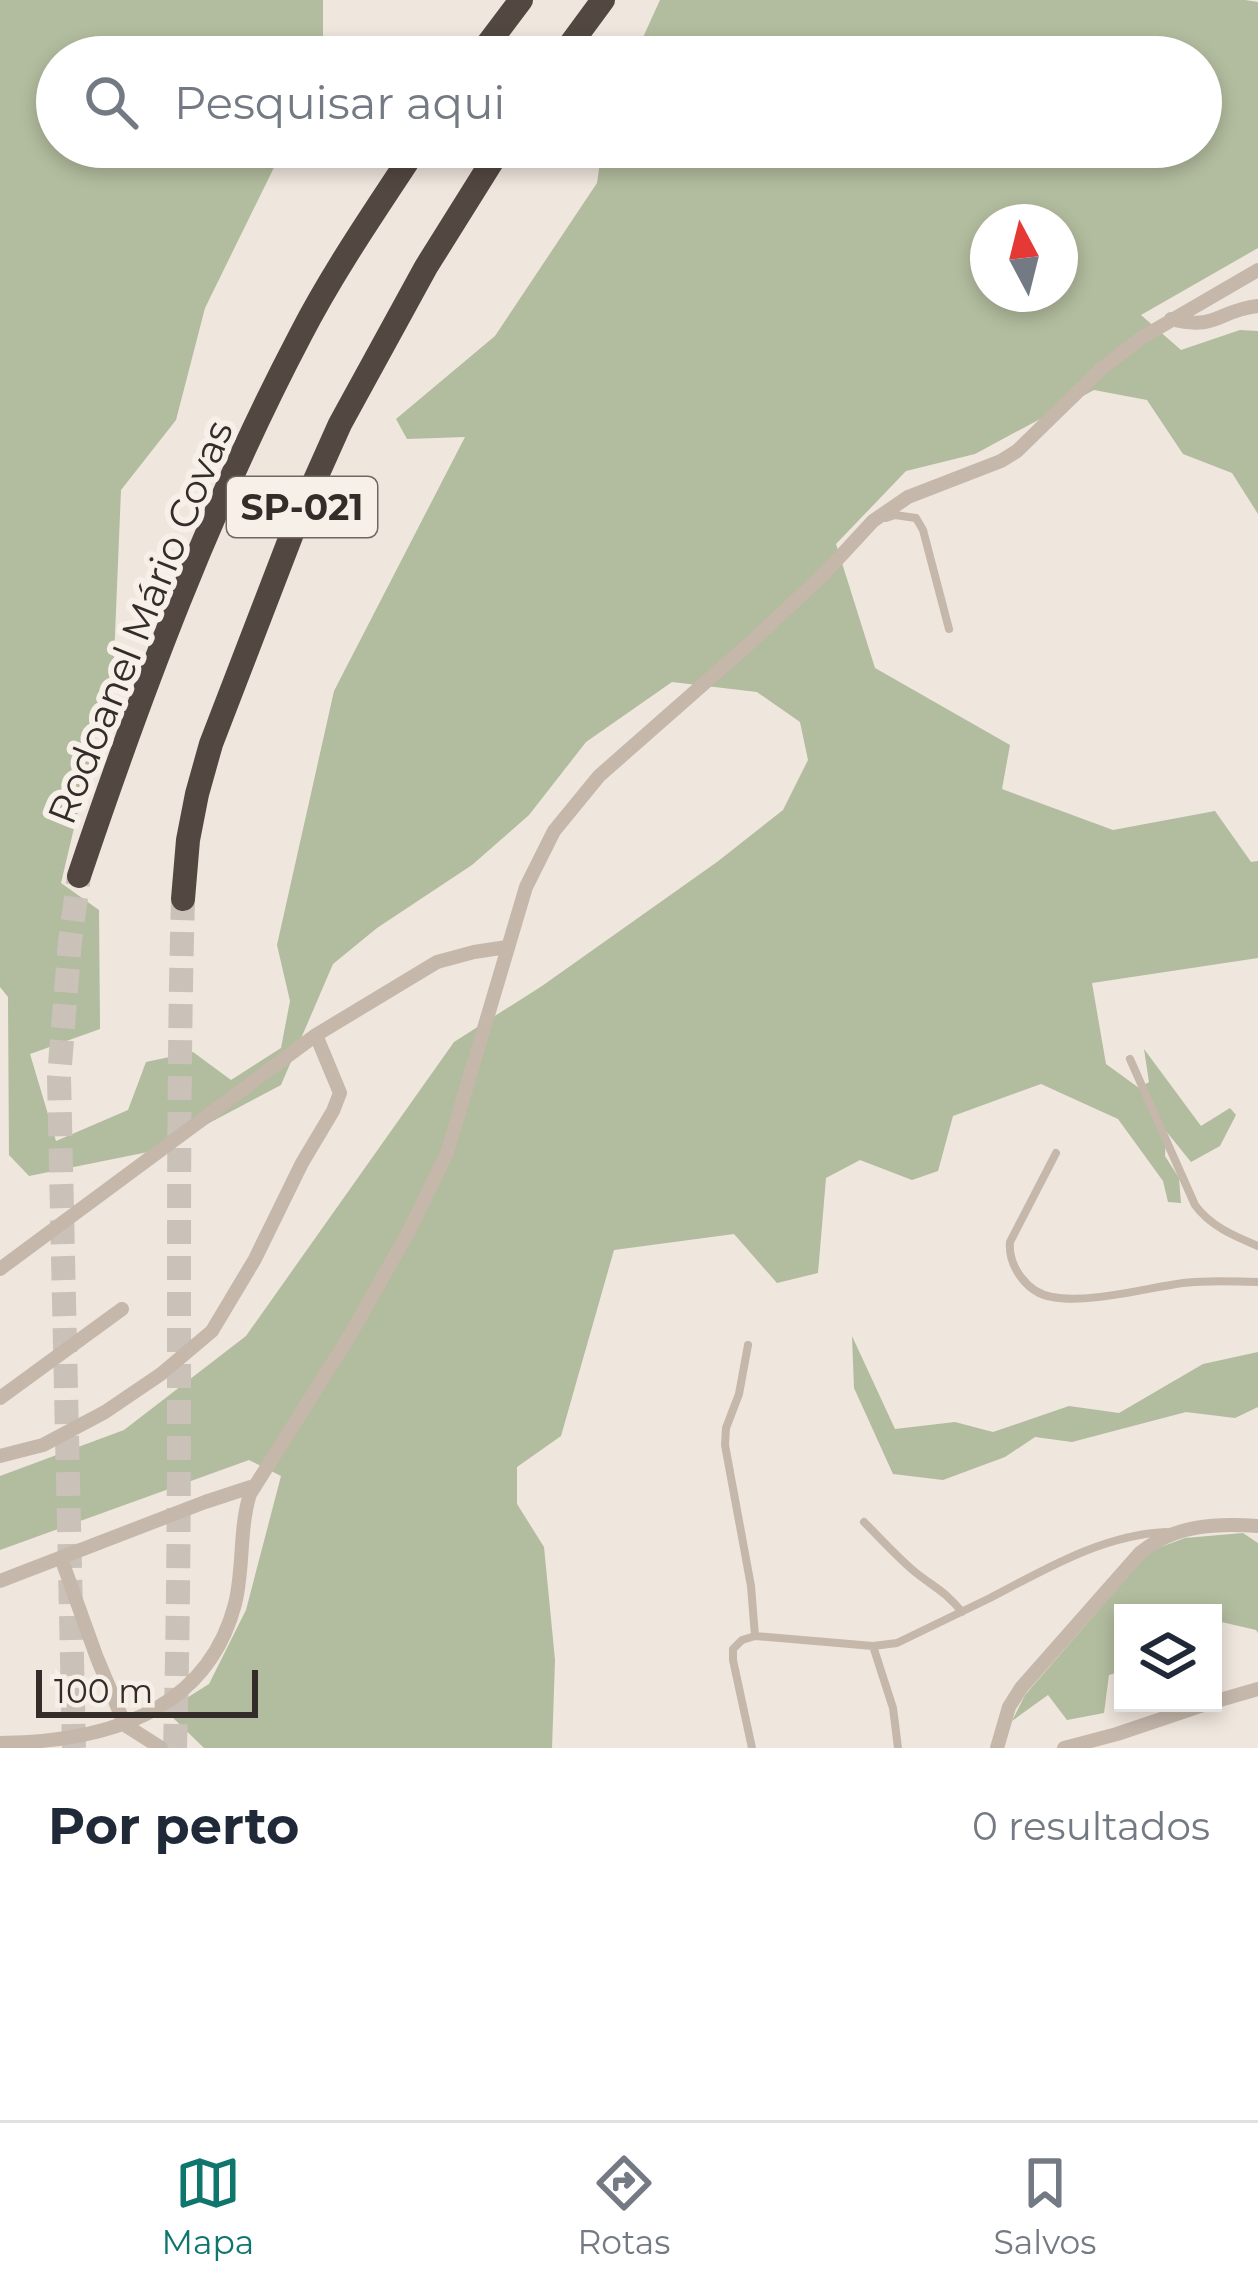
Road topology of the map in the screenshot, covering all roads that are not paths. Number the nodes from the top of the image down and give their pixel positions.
1 (521, 0) edge
2 (603, 0) edge
3 (494, 36) edge
4 (576, 36) edge
5 (403, 168) edge
6 (487, 168) edge
7 (1258, 270) edge
8 (1258, 306) edge
9 (1171, 319) junction
10 (873, 521) junction
11 (949, 628) dead end
12 (79, 876) tunnel mouth
13 (183, 899) tunnel mouth
14 (507, 947) junction
15 (316, 1035) junction
16 (1130, 1059) dead end
17 (1056, 1153) dead end
18 (1258, 1246) edge
19 (0, 1269) edge
20 (1258, 1282) edge
21 (122, 1309) dead end
22 (748, 1345) dead end
23 (0, 1398) edge
24 (0, 1456) edge
25 (256, 1486) junction
26 (864, 1522) dead end
27 (1252, 1526) edge
28 (1173, 1532) junction
29 (61, 1558) junction
30 (0, 1581) edge
31 (962, 1612) junction
32 (755, 1636) junction
33 (873, 1646) junction
34 (1258, 1689) edge
35 (1222, 1699) edge
36 (1182, 1712) edge
37 (125, 1725) junction
38 (1117, 1734) junction
39 (0, 1743) edge
40 (161, 1748) edge
41 (752, 1748) edge
42 (898, 1748) edge
43 (997, 1748) edge
44 (1064, 1748) edge
45 (1107, 1748) edge

1 - 3 highway
2 - 4 highway
5 - 12 highway, Rodoanel Mário Covas / SP-021
6 - 13 highway, SP-021
7 - 9 street
8 - 9 street
9 - 10 street
10 - 11 lane
10 - 14 street
14 - 15 street
14 - 25 street
15 - 19 street
15 - 24 street
16 - 18 lane
17 - 20 lane
21 - 23 street
22 - 32 lane
25 - 29 street
25 - 37 street
26 - 31 lane
27 - 28 street
28 - 31 lane
28 - 43 street
29 - 30 street
29 - 37 street
31 - 33 lane
32 - 33 lane
32 - 41 lane
33 - 42 lane
34 - 35 street
36 - 38 street
37 - 39 street
37 - 40 street
38 - 44 street
38 - 45 street

